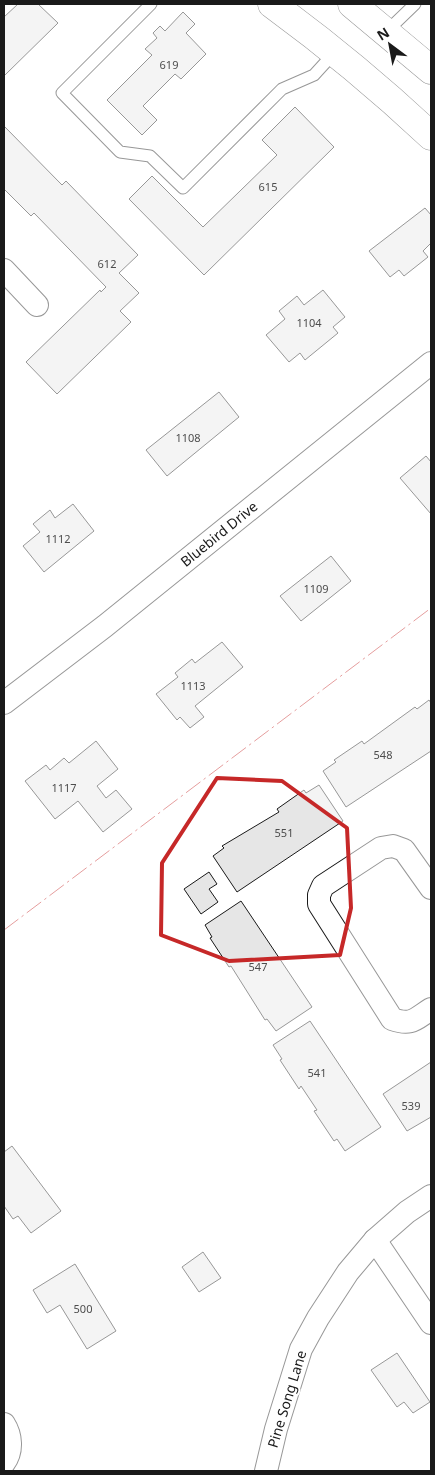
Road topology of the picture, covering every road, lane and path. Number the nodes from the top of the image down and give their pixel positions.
1 (151, 4) edge
2 (272, 4) edge
3 (352, 4) edge
4 (415, 4) edge
5 (386, 32) junction
6 (335, 52) junction
7 (431, 70) edge
8 (431, 136) edge
9 (4, 270) edge
10 (37, 305) dead end
11 (431, 363) edge
12 (4, 703) edge
13 (431, 888) edge
14 (431, 1009) edge
15 (431, 1196) edge
16 (375, 1240) junction
17 (431, 1322) edge
18 (4, 1424) edge
19 (4, 1463) edge
20 (266, 1471) edge

1 - 6 lane
2 - 6 main road
3 - 5 main road
4 - 5 lane
5 - 7 main road
6 - 8 main road
9 - 10 street
11 - 12 street, Bluebird Drive
13 - 14 street
15 - 16 street, Pine Song Lane
16 - 17 street
16 - 20 street, Pine Song Lane
18 - 19 street

